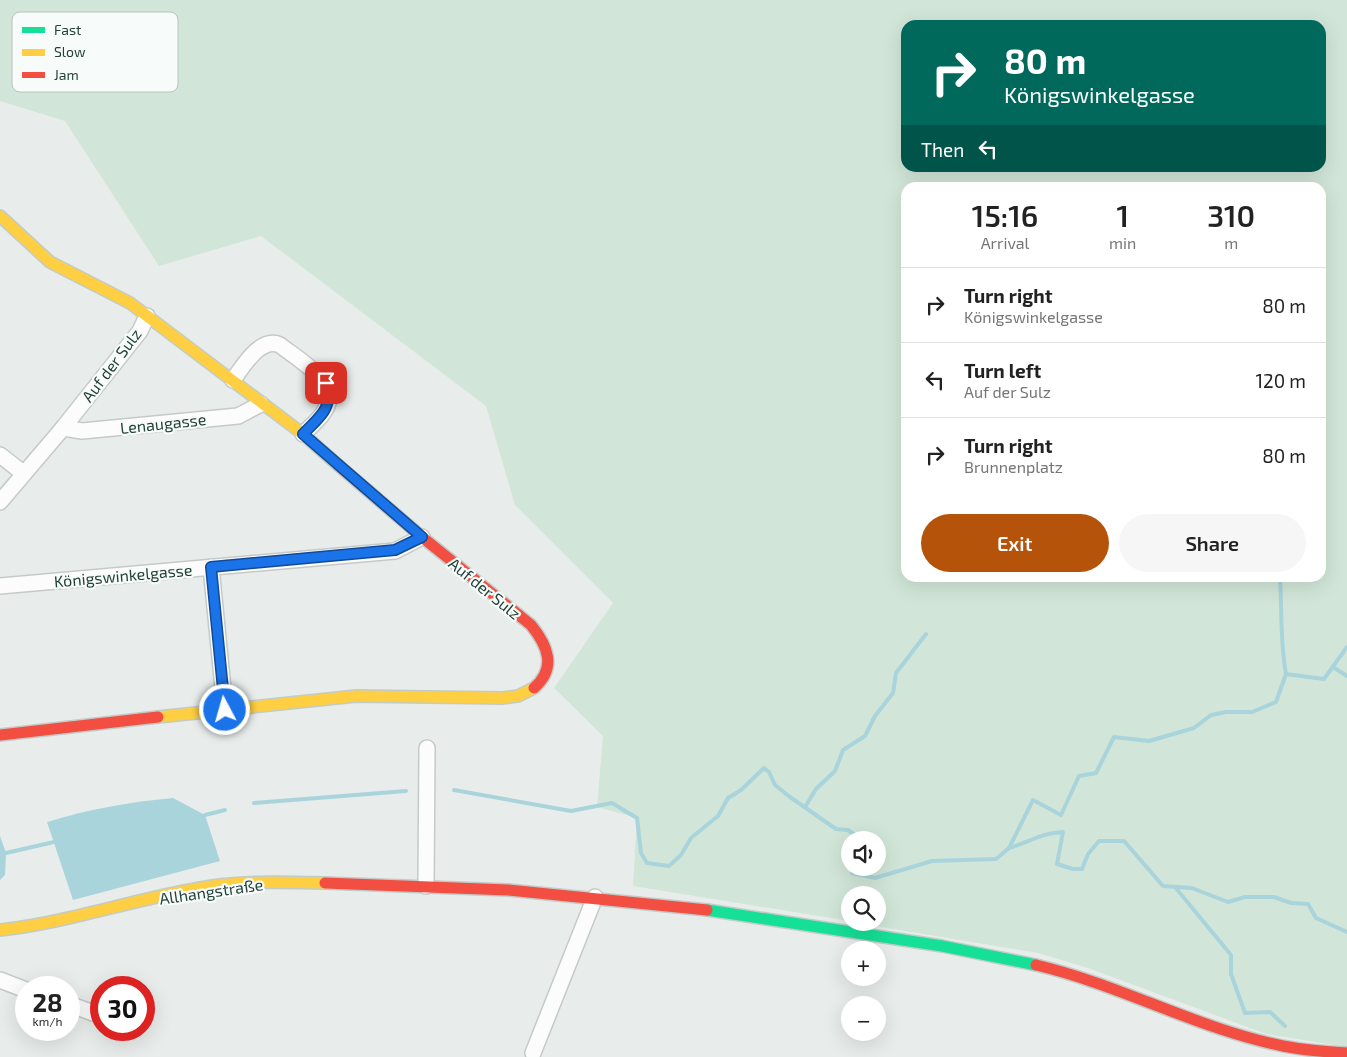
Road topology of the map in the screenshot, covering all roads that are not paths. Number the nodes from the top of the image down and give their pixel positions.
1 (0, 216) edge
2 (147, 316) junction
3 (232, 380) junction
4 (261, 404) junction
5 (63, 428) junction
6 (303, 434) junction
7 (0, 455) edge
8 (23, 473) junction
9 (0, 502) edge
10 (422, 537) junction
11 (211, 567) junction
12 (0, 586) edge
13 (225, 710) junction
14 (0, 736) edge
15 (427, 748) dead end
16 (426, 886) junction
17 (595, 897) junction
18 (0, 930) edge
19 (0, 980) edge
20 (15, 986) edge
21 (532, 1053) dead end
22 (1347, 1053) edge

1 - 2 street
2 - 3 street, Auf der Sulz
2 - 5 street, Auf der Sulz
3 - 4 street, Auf der Sulz
3 - 6 street
4 - 5 street, Lenaugasse
4 - 6 street, Auf der Sulz
5 - 8 street, Auf der Sulz
6 - 10 street, Auf der Sulz
7 - 8 street
8 - 9 street, Auf der Sulz
10 - 11 street, Königswinkelgasse
10 - 13 street, Auf der Sulz
11 - 12 street, Königswinkelgasse
11 - 13 street
13 - 14 street, Auf der Sulz
15 - 16 street
16 - 17 street, Allhangstraße
16 - 18 street, Allhangstraße
17 - 21 street
17 - 22 street, Allhangstraße
19 - 20 street

